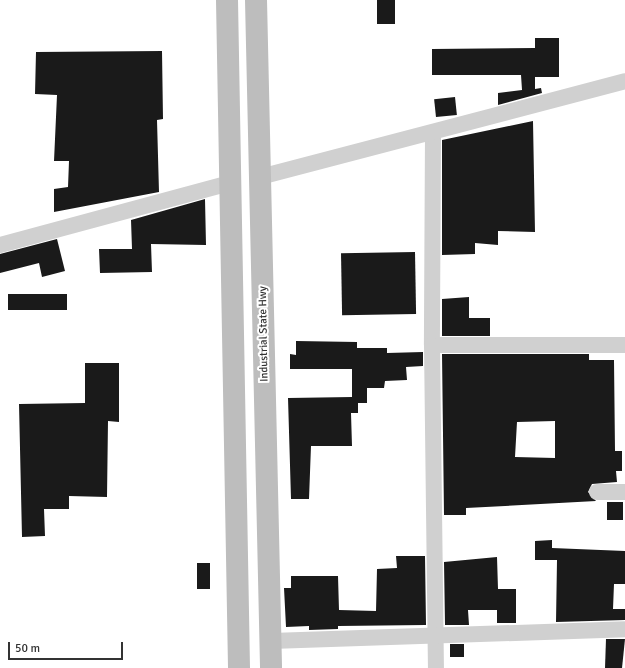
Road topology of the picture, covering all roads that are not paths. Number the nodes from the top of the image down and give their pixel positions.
1 (227, 0) edge
2 (256, 0) edge
3 (257, 36) junction
4 (228, 37) junction
5 (625, 81) edge
6 (433, 133) junction
7 (260, 177) junction
8 (230, 183) junction
9 (0, 245) edge
10 (263, 317) junction
11 (233, 318) junction
12 (432, 345) junction
13 (625, 345) edge
14 (597, 492) dead end
15 (625, 492) edge
16 (625, 629) edge
17 (435, 637) junction
18 (271, 641) junction
19 (239, 668) edge
20 (271, 668) edge
21 (436, 668) edge

1 - 4 main road
2 - 3 main road, Industrial State Hwy
3 - 4 main road
3 - 7 main road, Industrial State Hwy
4 - 8 main road
5 - 6 street
6 - 7 street
6 - 12 street
7 - 10 main road, Industrial State Hwy
8 - 9 street
8 - 11 main road
10 - 11 main road
10 - 18 main road, Industrial State Hwy
11 - 19 main road
12 - 13 street
12 - 17 street
14 - 15 street
16 - 17 street
17 - 18 street
17 - 21 street
18 - 20 main road, Industrial State Hwy

